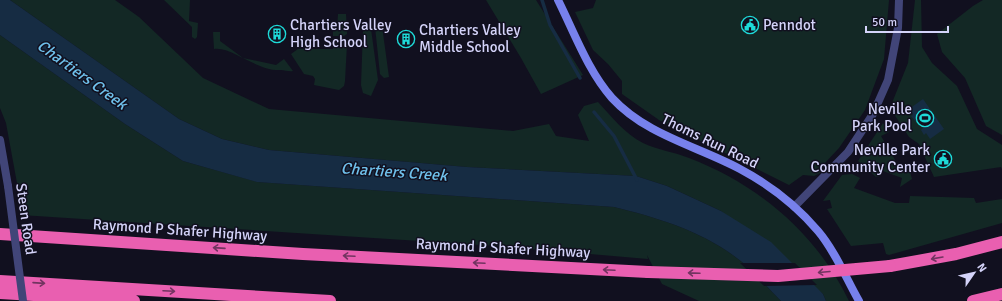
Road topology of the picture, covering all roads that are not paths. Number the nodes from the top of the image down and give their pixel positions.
1 (558, 0) edge
2 (899, 0) edge
3 (0, 140) edge
4 (794, 207) junction
5 (0, 234) edge
6 (1002, 242) edge
7 (0, 281) edge
8 (0, 293) edge
9 (1002, 294) edge
10 (314, 300) edge
11 (23, 301) edge
12 (134, 301) edge
13 (212, 301) edge
14 (330, 301) edge
15 (859, 301) edge
16 (973, 301) edge

1 - 4 street, Thoms Run Road
2 - 4 street
3 - 11 street, Steen Road, bridge
4 - 15 street, Thoms Run Road
6 -> 5 highway, Raymond P Shafer Highway, bridge
7 -> 10 highway
8 - 12 highway
9 - 16 highway
10 - 13 highway
10 - 14 highway

